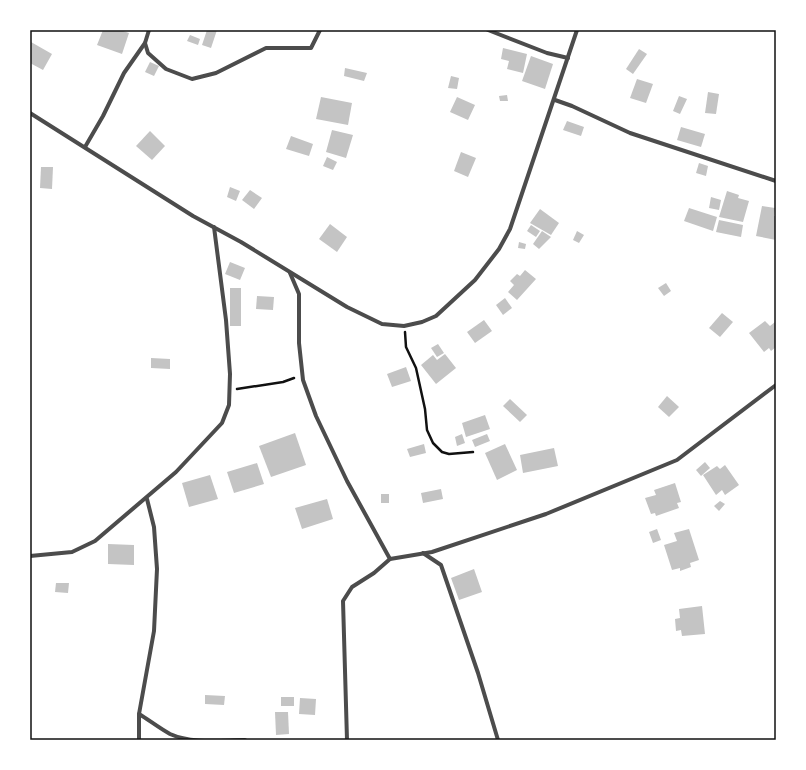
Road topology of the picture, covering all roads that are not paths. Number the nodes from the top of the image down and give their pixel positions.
1 (149, 30) edge
2 (320, 30) edge
3 (488, 30) edge
4 (577, 30) edge
5 (145, 43) junction
6 (568, 58) junction
7 (555, 100) junction
8 (30, 113) edge
9 (85, 147) junction
10 (776, 181) edge
11 (214, 227) junction
12 (290, 273) junction
13 (776, 385) edge
14 (147, 499) junction
15 (424, 553) junction
16 (30, 556) edge
17 (390, 559) junction
18 (138, 714) junction
19 (139, 740) edge
20 (245, 740) edge
21 (347, 740) edge
22 (498, 740) edge

1 - 5 street
2 - 5 street
3 - 6 street
4 - 6 street
5 - 9 street
6 - 7 street
7 - 10 street
7 - 12 street
8 - 9 street
9 - 11 street
11 - 12 street
11 - 14 street
12 - 17 street
13 - 15 street
14 - 16 street
14 - 18 street
15 - 17 street
15 - 22 street
17 - 21 street
18 - 19 street
18 - 20 street

